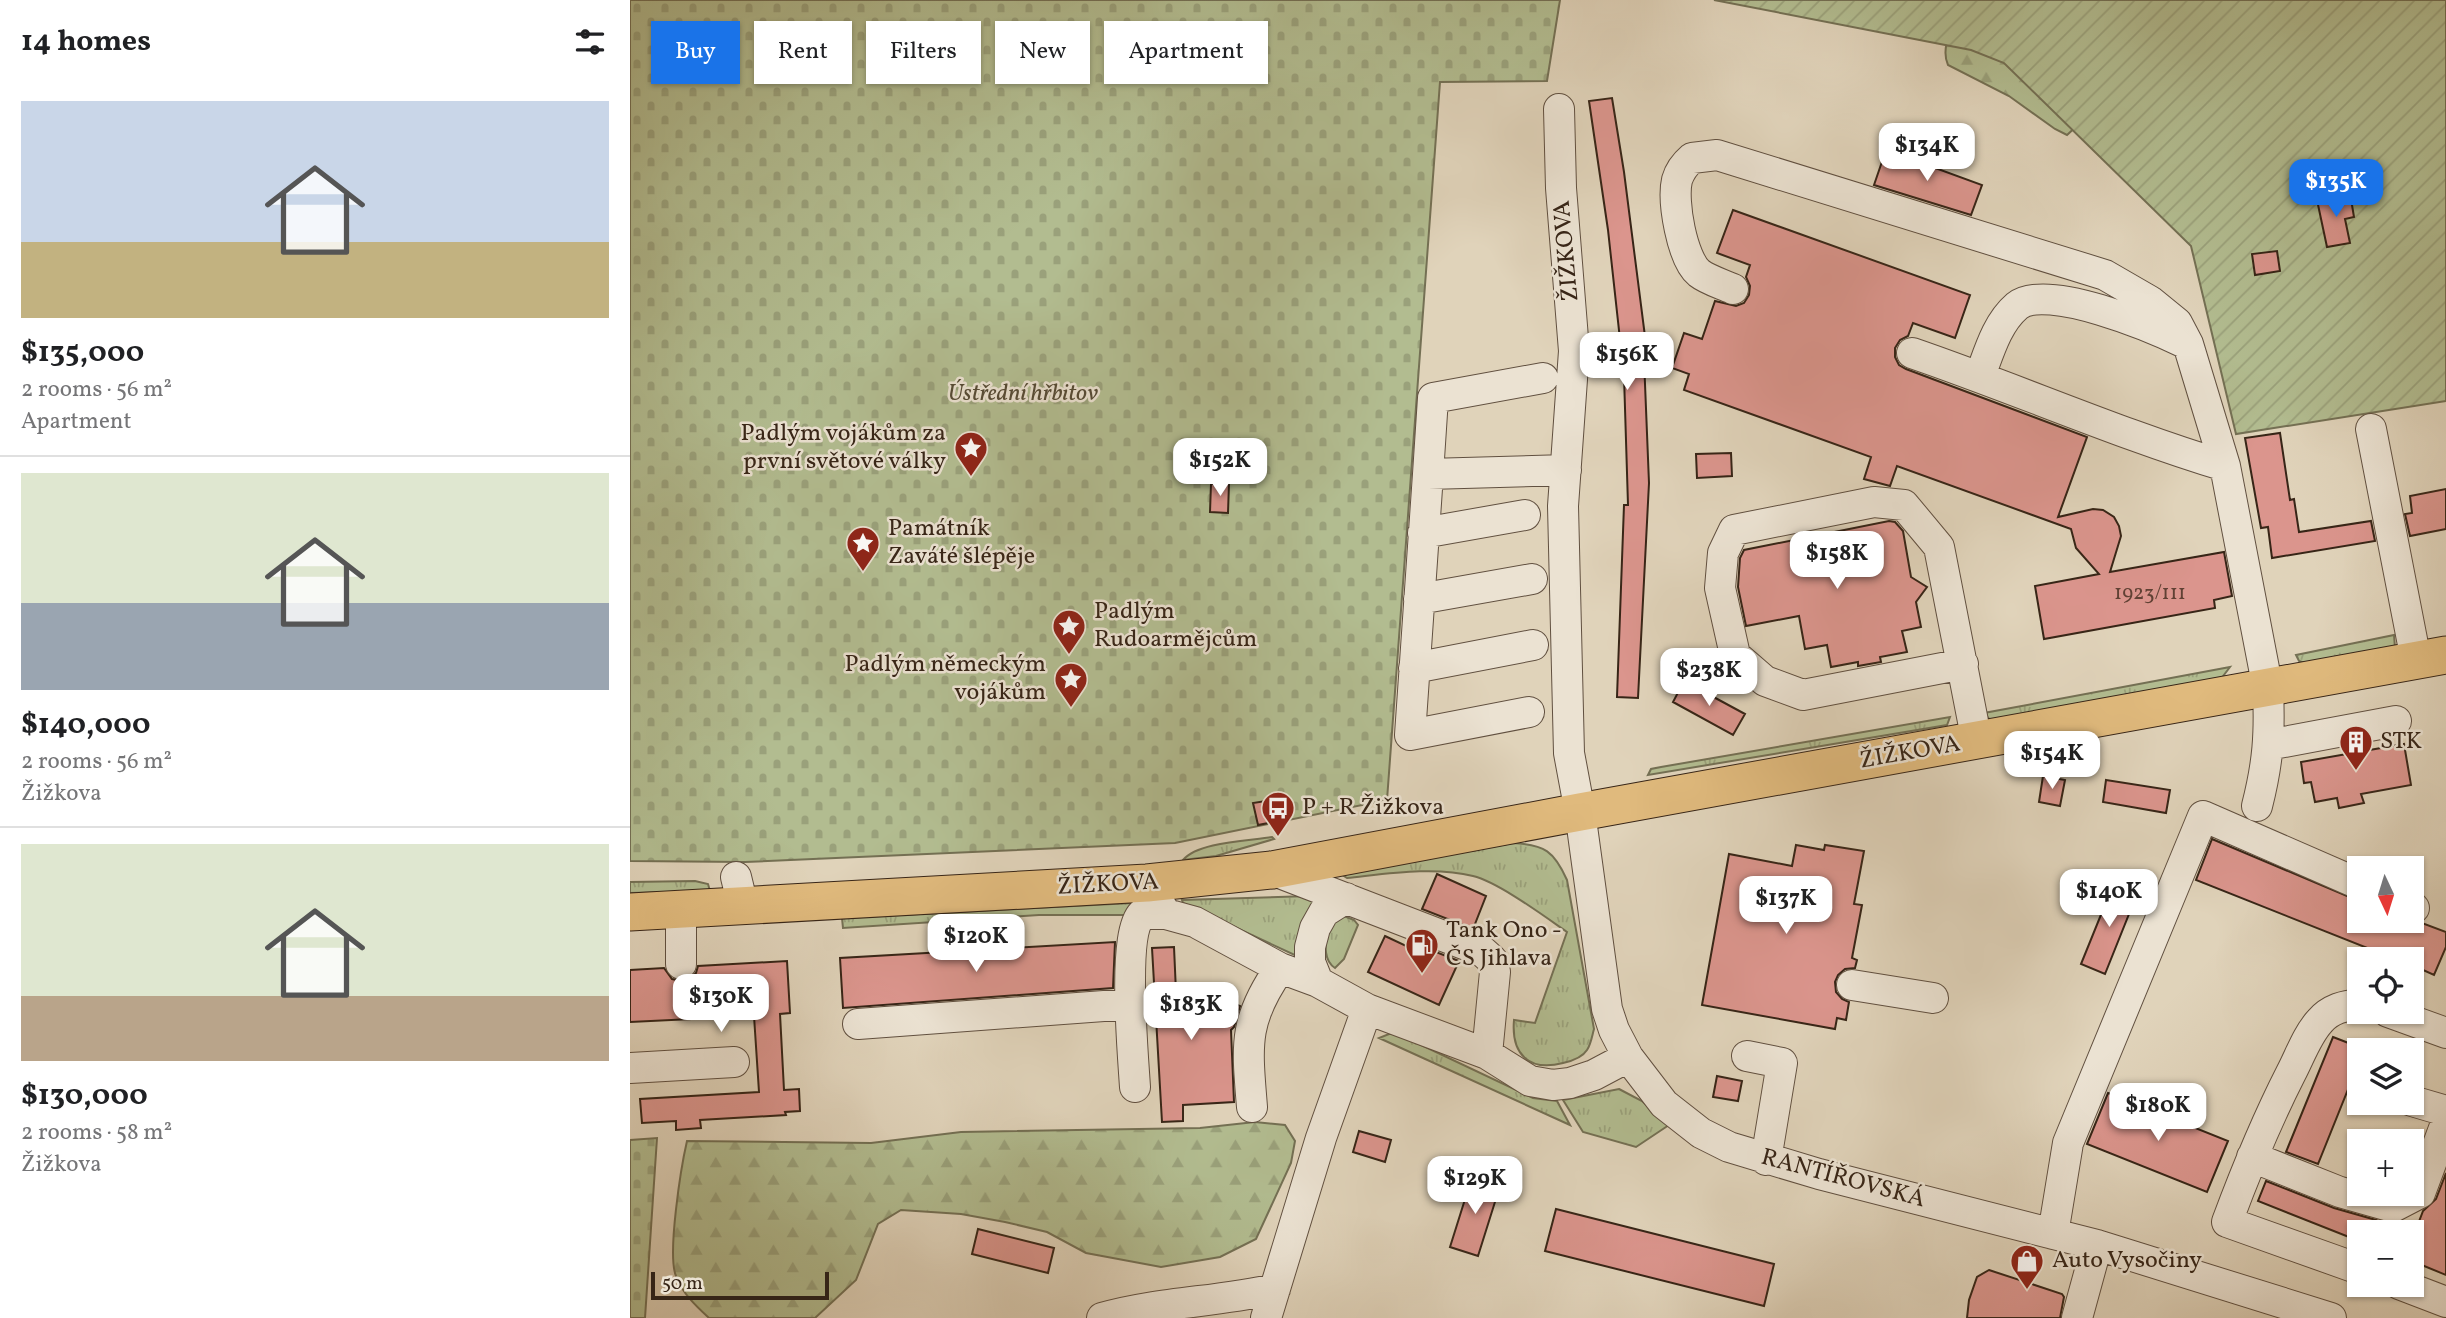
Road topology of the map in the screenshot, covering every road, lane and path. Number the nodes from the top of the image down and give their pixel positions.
1 (1559, 109) dead end
2 (1733, 289) dead end
3 (2188, 344) junction
4 (1912, 353) dead end
5 (1980, 376) junction
6 (1544, 378) dead end
7 (2371, 429) dead end
8 (2225, 466) junction
9 (1566, 470) junction
10 (1428, 474) junction
11 (1525, 515) dead end
12 (1423, 533) junction
13 (1531, 579) dead end
14 (1419, 599) junction
15 (1533, 645) dead end
16 (2431, 658) edge
17 (1963, 664) junction
18 (1414, 668) junction
19 (2268, 689) junction
20 (1529, 712) dead end
21 (2396, 722) dead end
22 (1977, 742) junction
23 (2268, 745) junction
24 (2257, 806) dead end
25 (1580, 811) junction
26 (1272, 870) junction
27 (2347, 879) edge
28 (1147, 883) junction
29 (1346, 898) junction
30 (681, 909) junction
31 (630, 912) edge
32 (1166, 914) junction
33 (681, 964) dead end
34 (1280, 968) junction
35 (1318, 982) junction
36 (1852, 985) dead end
37 (1933, 998) dead end
38 (1131, 1004) junction
39 (2347, 1005) edge
40 (1367, 1009) junction
41 (858, 1024) dead end
42 (2421, 1024) edge
43 (2446, 1033) edge
44 (1487, 1054) junction
45 (1747, 1056) dead end
46 (1628, 1057) junction
47 (734, 1062) dead end
48 (630, 1068) edge
49 (1135, 1087) dead end
50 (2424, 1105) edge
51 (1252, 1107) dead end
52 (2446, 1111) edge
53 (2446, 1123) edge
54 (2252, 1157) junction
55 (1766, 1160) junction
56 (2053, 1234) junction
57 (2097, 1245) junction
58 (2347, 1265) edge
59 (1275, 1289) junction
60 (2424, 1294) edge
61 (2446, 1302) edge
62 (2320, 1316) edge
63 (1102, 1318) edge
64 (1266, 1318) edge
65 (2077, 1318) edge

1 - 9 street, ŽIŽKOVA
2 - 3 street
3 - 5 street
3 - 8 street
4 - 5 street
5 - 8 street
6 - 10 street
7 - 16 street
8 - 19 street
9 - 10 street
9 - 25 street, ŽIŽKOVA
10 - 12 street
11 - 12 street
12 - 14 street
13 - 14 street
14 - 18 street
15 - 18 street
16 - 19 main road, ŽIŽKOVA
17 - 17 street
17 - 22 street
18 - 20 street
19 - 22 main road, ŽIŽKOVA
19 - 23 street
21 - 23 street
22 - 25 main road, ŽIŽKOVA
23 - 24 street
25 - 26 main road, ŽIŽKOVA
25 - 46 street, RANTÍŘOVSKÁ
26 - 28 main road, ŽIŽKOVA
26 - 29 street
27 - 56 street
28 - 30 main road, ŽIŽKOVA
28 - 32 street
29 - 35 street
29 - 44 street
30 - 31 main road, ŽIŽKOVA
30 - 33 street
32 - 34 street
32 - 38 street
34 - 35 street
34 - 51 street
35 - 40 street
36 - 37 street
38 - 41 street
38 - 49 street
39 - 54 street
40 - 44 street
40 - 59 street
42 - 43 street
44 - 46 street
45 - 55 street
46 - 55 street, RANTÍŘOVSKÁ
47 - 48 street
50 - 52 street
53 - 54 street
54 - 58 street
55 - 56 street, RANTÍŘOVSKÁ
56 - 57 street, RANTÍŘOVSKÁ
57 - 62 street, RANTÍŘOVSKÁ
57 - 65 street
59 - 63 street
59 - 64 street
60 - 61 street

